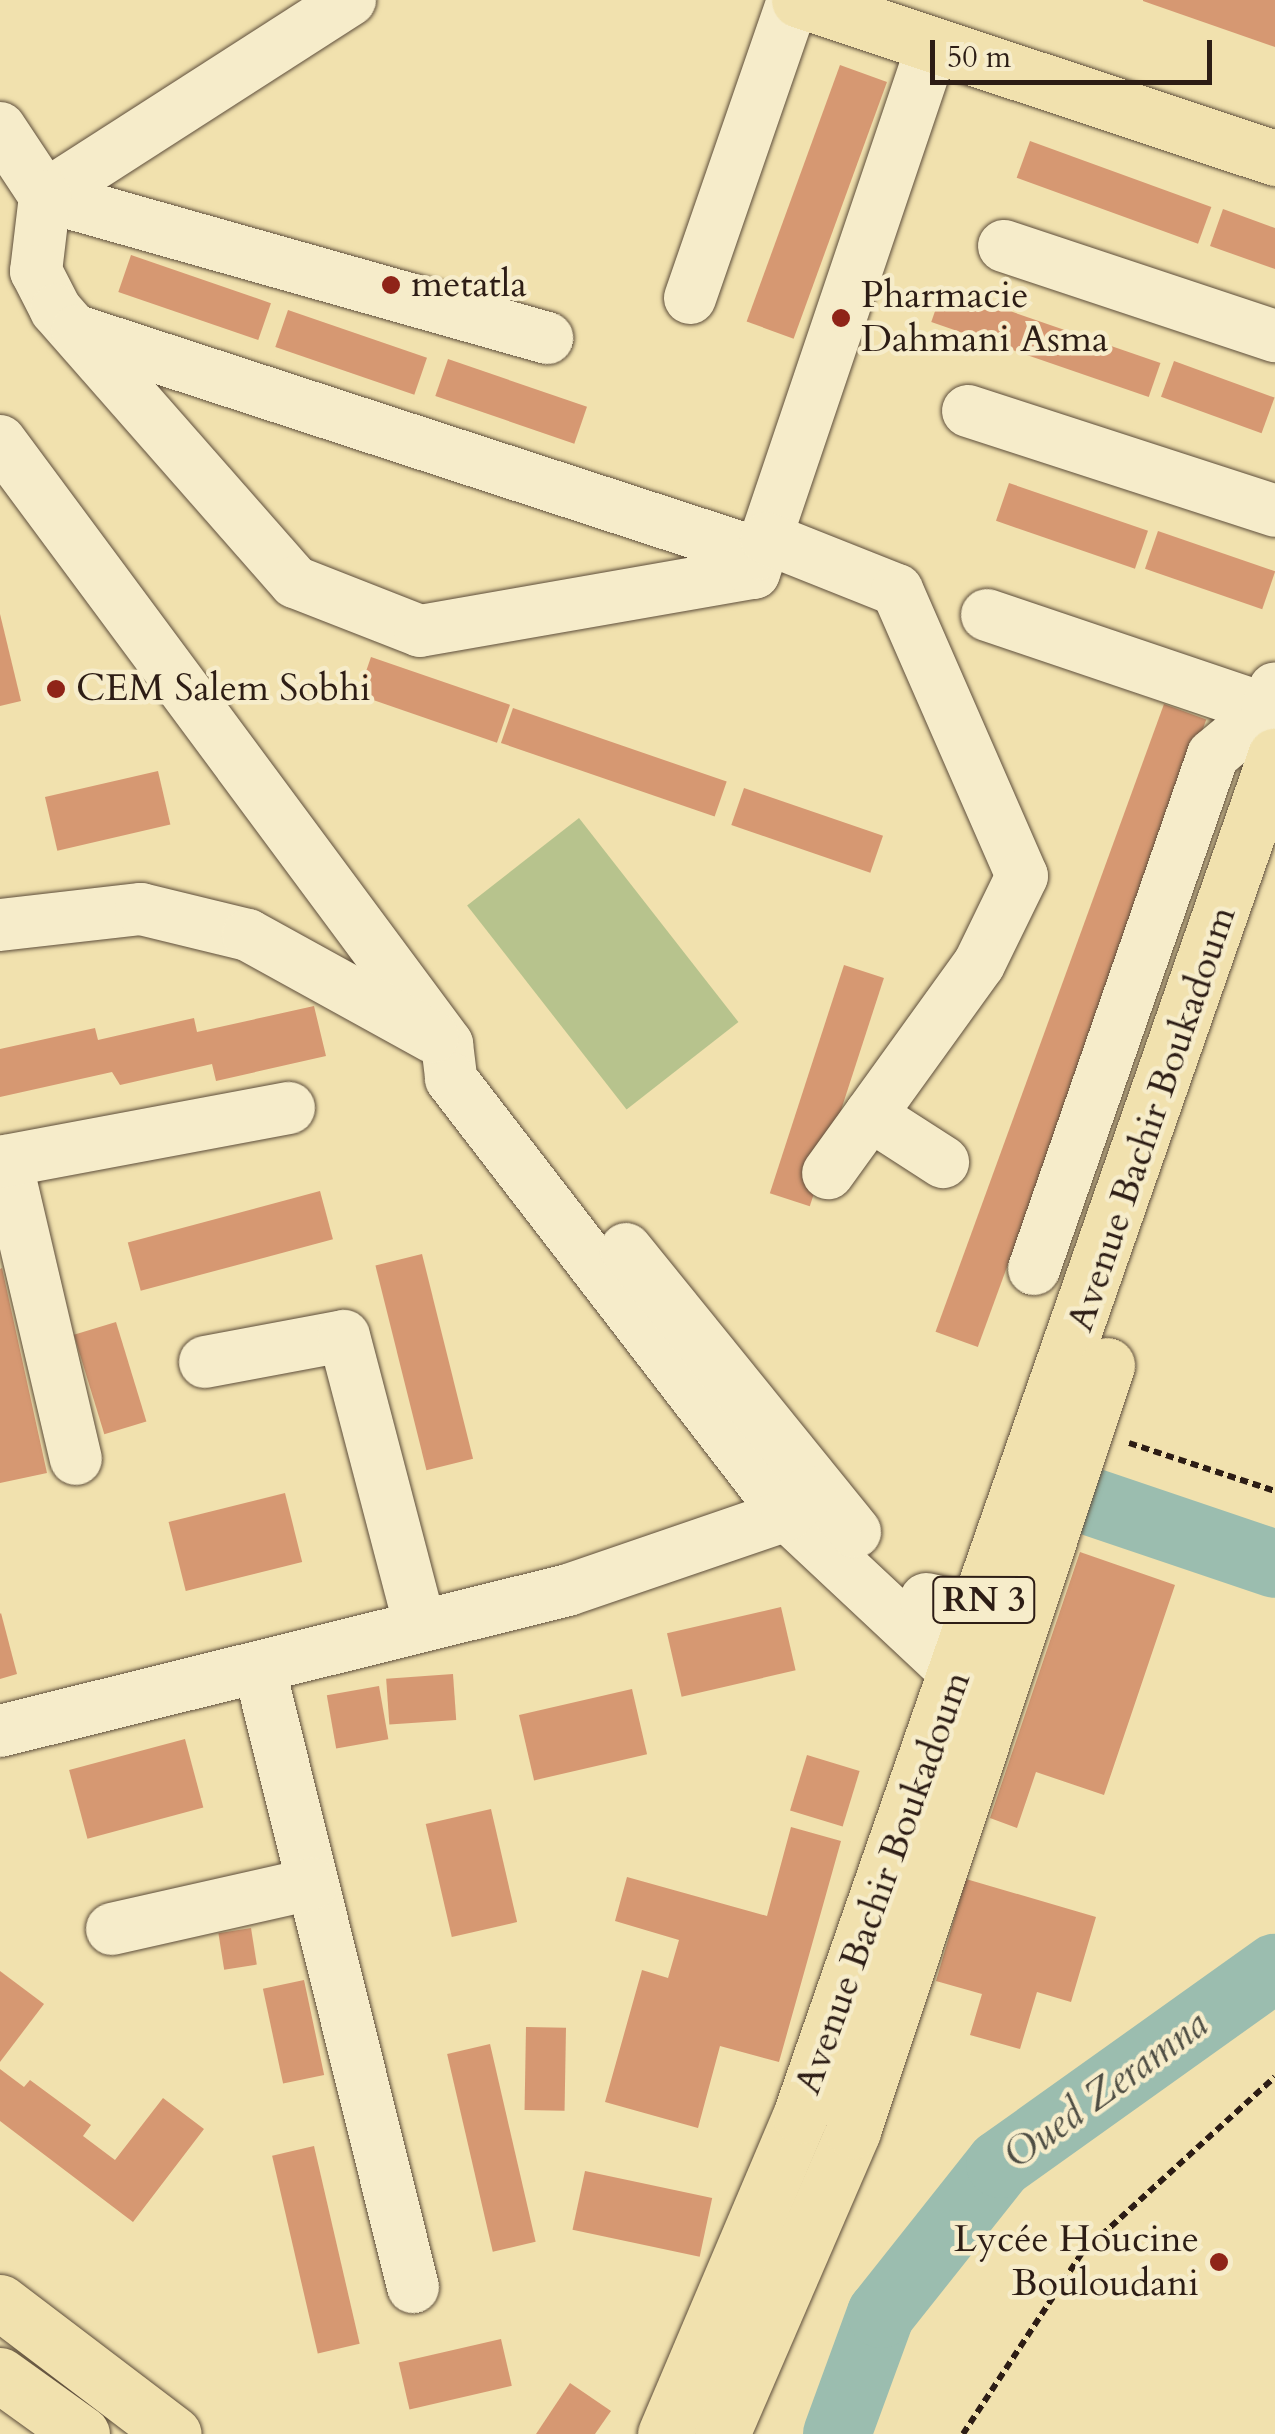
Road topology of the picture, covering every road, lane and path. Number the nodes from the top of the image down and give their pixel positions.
1 (350, 0) edge
2 (796, 0) edge
3 (932, 47) junction
4 (0, 128) edge
5 (1275, 158) edge
6 (45, 196) junction
7 (1004, 246) dead end
8 (690, 298) dead end
9 (76, 330) junction
10 (1275, 336) edge
11 (547, 338) dead end
12 (968, 411) dead end
13 (0, 440) edge
14 (1275, 511) edge
15 (763, 546) junction
16 (987, 615) dead end
17 (1272, 718) edge
18 (1275, 870) edge
19 (0, 925) edge
20 (447, 1044) junction
21 (289, 1108) dead end
22 (870, 1115) junction
23 (3, 1162) edge
24 (943, 1162) dead end
25 (828, 1173) dead end
26 (1034, 1269) dead end
27 (205, 1362) dead end
28 (1085, 1428) junction
29 (76, 1460) dead end
30 (1275, 1491) edge
31 (801, 1500) junction
32 (914, 1613) junction
33 (420, 1626) junction
34 (983, 1657) junction
35 (258, 1667) junction
36 (0, 1731) edge
37 (938, 1732) junction
38 (312, 1884) junction
39 (112, 1929) dead end
40 (1275, 2077) edge
41 (413, 2288) dead end
42 (0, 2302) edge
43 (0, 2375) edge
44 (82, 2434) edge
45 (174, 2434) edge
46 (665, 2434) edge
47 (722, 2434) edge
48 (963, 2434) edge

1 - 6 street
2 - 3 main road
2 - 8 street
3 - 5 main road
3 - 15 street
4 - 6 street
6 - 9 street
6 - 11 street
7 - 10 street
9 - 15 street
9 - 15 street
12 - 14 street
13 - 20 street
15 - 22 street
16 - 17 street
17 - 26 street
17 - 34 main road, Avenue Bachir Boukadoum / RN 3
18 - 28 main road, Avenue Bachir Boukadoum / RN 3
19 - 20 street
20 - 31 street
21 - 23 street
22 - 24 street
22 - 25 street
23 - 29 street
27 - 33 street
28 - 30 path
28 - 34 main road, Avenue Bachir Boukadoum / RN 3
31 - 32 street
31 - 32 street
31 - 33 street
32 - 34 street
32 - 34 street
32 - 37 street
33 - 35 street
34 - 37 main road, Avenue Bachir Boukadoum / RN 3
34 - 47 main road, Avenue Bachir Boukadoum / RN 3
35 - 36 street
35 - 38 street
37 - 46 main road, Avenue Bachir Boukadoum / RN 3
38 - 39 street
38 - 41 street
40 - 48 path
42 - 45 main road
43 - 44 main road

